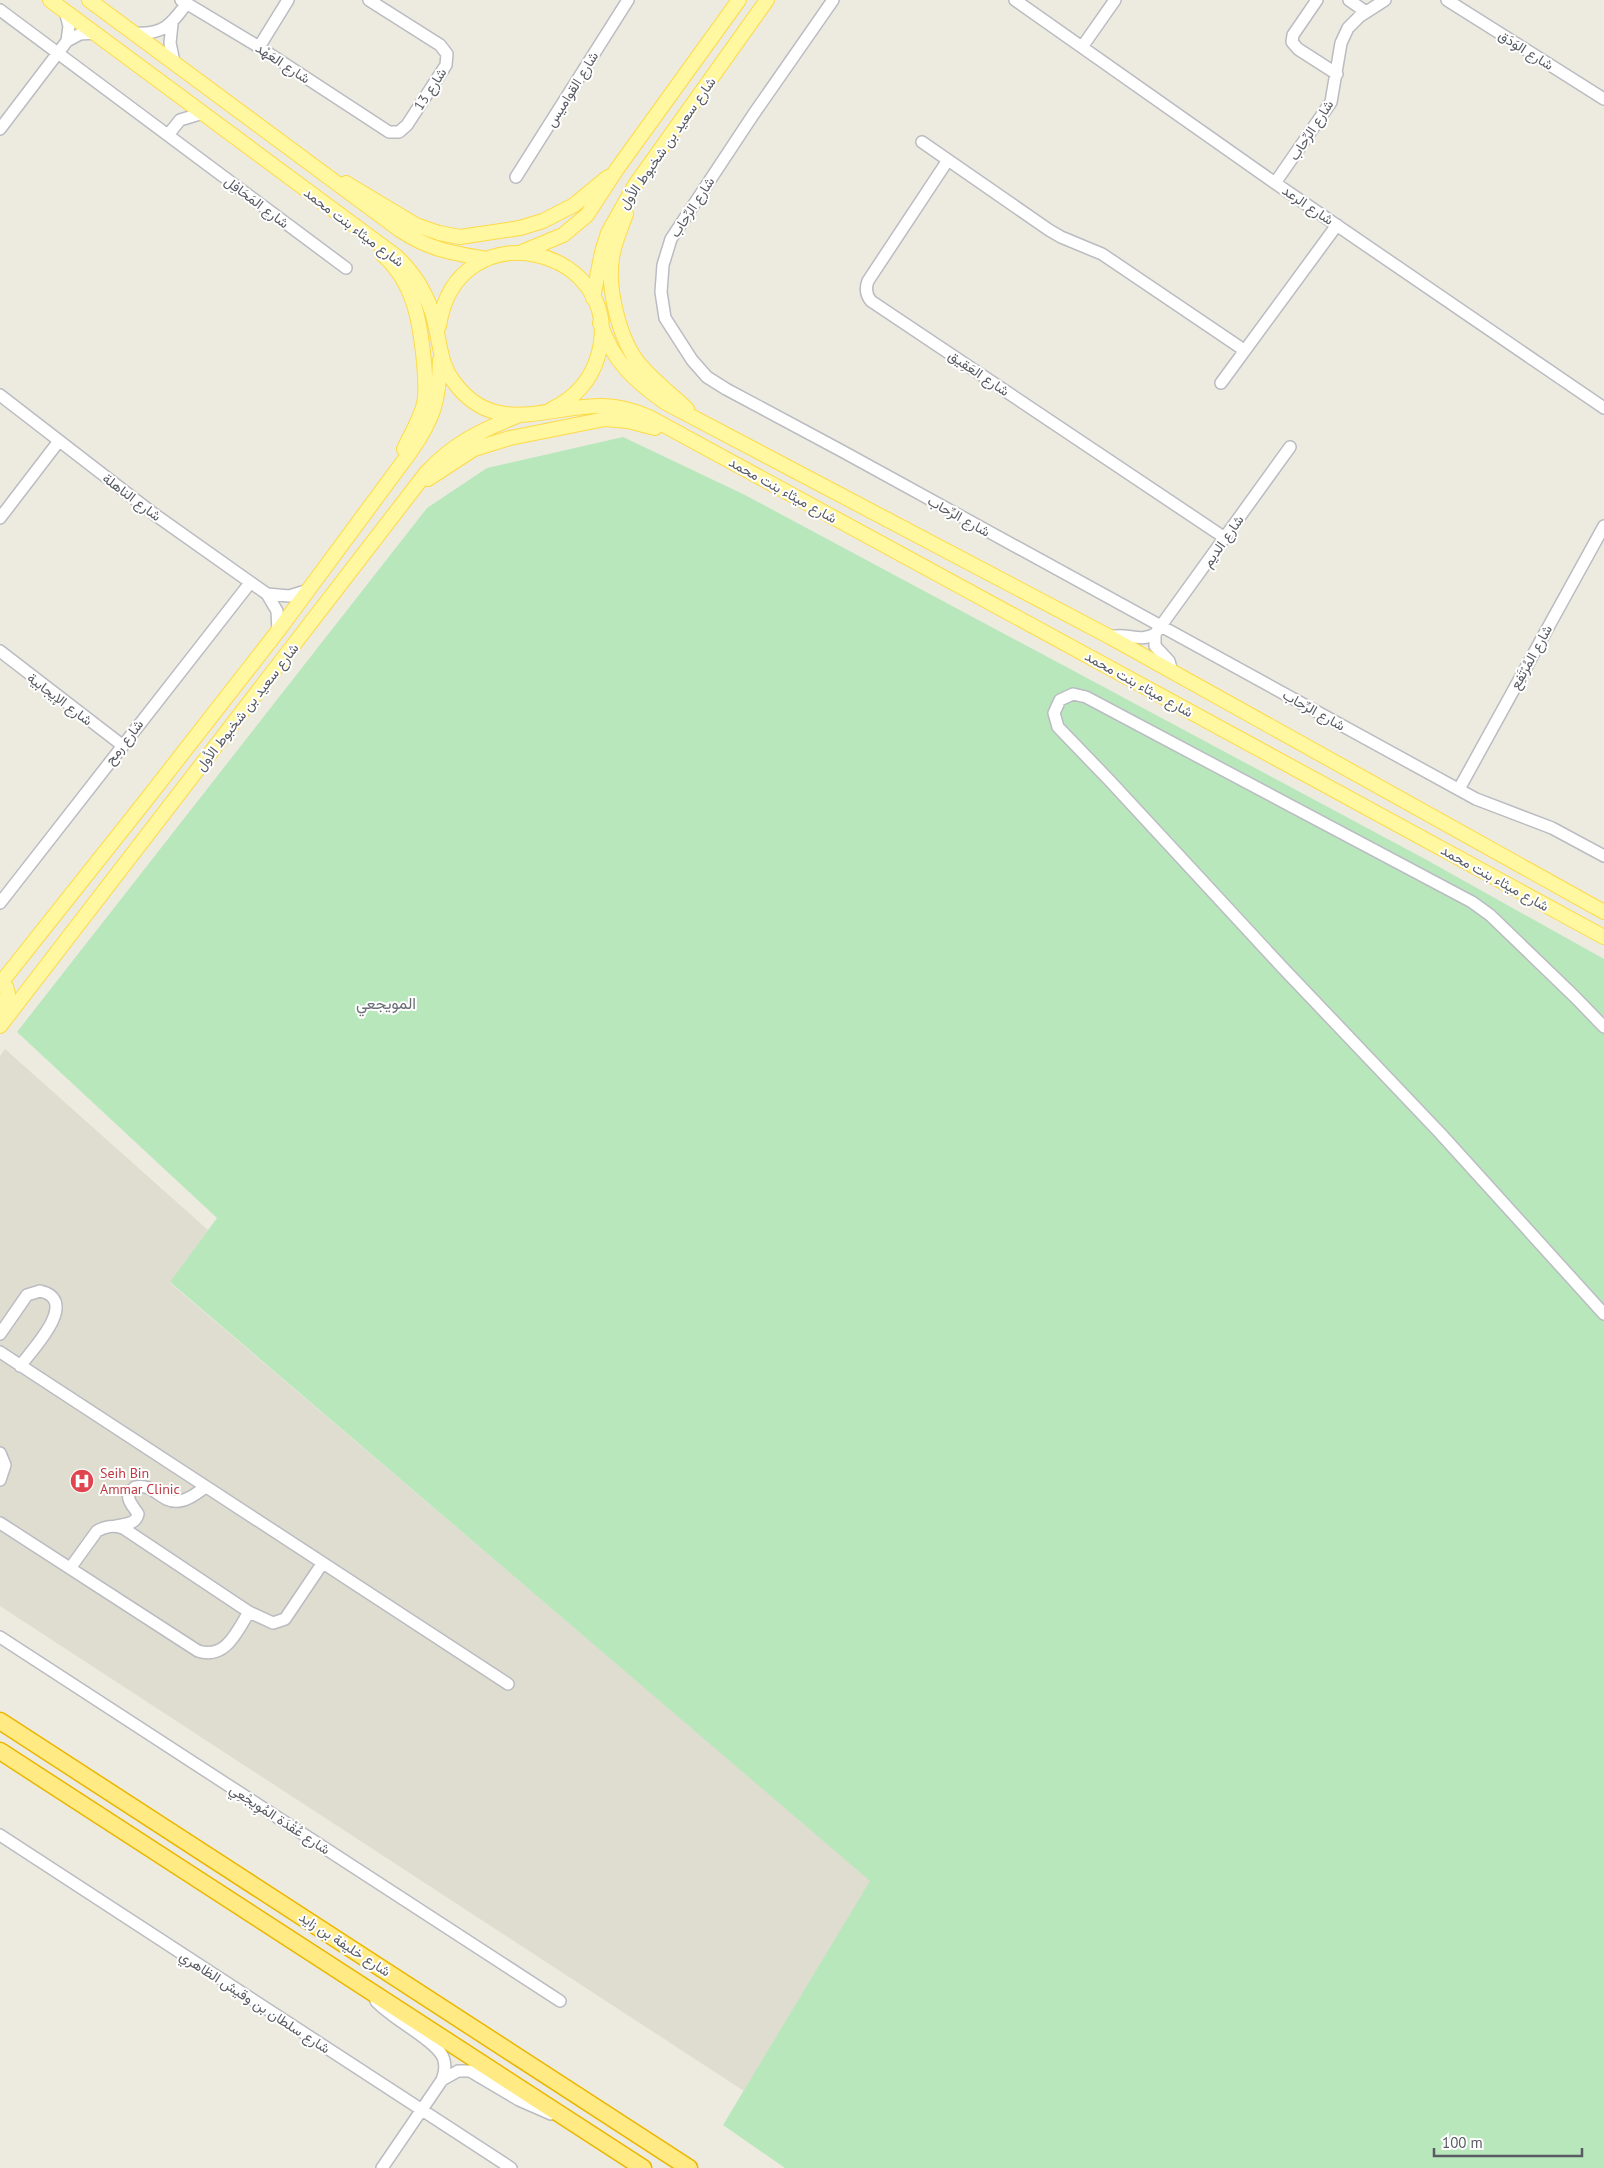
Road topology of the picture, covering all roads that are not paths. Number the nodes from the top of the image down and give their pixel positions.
1 (50, 0) edge
2 (89, 0) edge
3 (288, 0) edge
4 (368, 0) edge
5 (628, 0) edge
6 (738, 0) edge
7 (767, 0) edge
8 (833, 0) edge
9 (1015, 0) edge
10 (1115, 0) edge
11 (1317, 0) edge
12 (1349, 0) edge
13 (1385, 0) edge
14 (1447, 0) edge
15 (184, 2) edge
16 (0, 10) edge
17 (65, 11) junction
18 (1366, 12) junction
19 (172, 24) junction
20 (95, 33) junction
21 (134, 33) junction
22 (67, 41) junction
23 (258, 47) junction
24 (1082, 47) junction
25 (58, 52) junction
26 (174, 62) junction
27 (1337, 74) junction
28 (179, 96) junction
29 (1604, 99) edge
30 (203, 113) junction
31 (180, 120) junction
32 (378, 125) joint
33 (0, 129) edge
34 (168, 135) junction
35 (922, 142) dead end
36 (948, 160) junction
37 (616, 169) junction
38 (329, 178) junction
39 (516, 178) dead end
40 (1276, 183) junction
41 (635, 185) junction
42 (328, 206) junction
43 (1337, 225) junction
44 (521, 252) junction
45 (486, 259) junction
46 (346, 268) dead end
47 (593, 298) junction
48 (600, 323) junction
49 (438, 334) junction
50 (1244, 350) junction
51 (440, 354) junction
52 (1221, 383) dead end
53 (0, 395) edge
54 (1604, 408) edge
55 (543, 413) junction
56 (517, 416) junction
57 (702, 422) junction
58 (689, 439) junction
59 (59, 442) junction
60 (1290, 446) dead end
61 (395, 471) junction
62 (416, 488) junction
63 (0, 518) edge
64 (1604, 526) edge
65 (1225, 538) junction
66 (250, 583) junction
67 (309, 590) junction
68 (267, 594) junction
69 (1158, 630) junction
70 (278, 631) junction
71 (1110, 637) junction
72 (0, 651) edge
73 (1172, 672) junction
74 (122, 745) junction
75 (1459, 789) junction
76 (1604, 856) edge
77 (2, 896) edge
78 (1604, 912) edge
79 (1604, 937) edge
80 (0, 984) edge
81 (0, 1008) edge
82 (0, 1026) edge
83 (1604, 1027) edge
84 (1604, 1314) edge
85 (0, 1334) edge
86 (0, 1352) edge
87 (20, 1366) junction
88 (0, 1453) edge
89 (0, 1480) edge
90 (205, 1487) junction
91 (0, 1523) edge
92 (116, 1526) junction
93 (322, 1564) junction
94 (71, 1567) junction
95 (249, 1612) junction
96 (0, 1637) edge
97 (508, 1684) dead end
98 (0, 1720) edge
99 (0, 1751) edge
100 (0, 1835) edge
101 (362, 1985) junction
102 (560, 2001) dead end
103 (442, 2080) junction
104 (422, 2111) junction
105 (568, 2119) junction
106 (382, 2168) edge
107 (511, 2168) edge
108 (643, 2168) edge
109 (689, 2168) edge

1 - 17 main road, شارع ميثاء بنت محمد
2 - 21 main road, شارع ميثاء بنت محمد
3 - 23 street
4 - 32 street, شارع 13
5 - 39 street, شارع القواميس
6 - 37 main road, شارع سعيد بن شخبوط الأول
7 - 41 main road, شارع سعيد بن شخبوط الأول
8 - 69 street, شارع الرِّحاب
9 - 24 street, شارع الرعد
10 - 24 street
11 - 27 street
12 - 18 street
13 - 18 street, شارع الرِّحاب
14 - 29 street, شارع الوَدَق
15 - 19 street, شارع العَهْد
15 - 23 street, شارع العَهْد
16 - 25 street, شارع المَحَافِل
17 - 20 main road, شارع ميثاء بنت محمد
17 - 22 street
18 - 27 street, شارع الرِّحاب
19 - 21 street
19 - 26 street
20 - 22 street
20 - 28 main road, شارع ميثاء بنت محمد
21 - 26 main road, شارع ميثاء بنت محمد
22 - 25 street
23 - 32 street, شارع العَهْد
24 - 40 street, شارع الرعد
25 - 33 street
25 - 34 street, شارع المَحَافِل
26 - 38 main road, شارع ميثاء بنت محمد
27 - 40 street, شارع الرِّحاب
28 - 30 main road, شارع ميثاء بنت محمد
28 - 31 street
30 - 31 street
30 - 42 main road, شارع ميثاء بنت محمد
31 - 34 street
34 - 46 street, شارع المَحَافِل
35 - 36 street
36 - 50 street
36 - 65 street, شارع العَقِيق
37 - 38 main road
37 - 44 main road, شارع سعيد بن شخبوط الأول
38 - 45 main road, شارع ميثاء بنت محمد
40 - 43 street, شارع الرعد
41 - 47 main road, شارع سعيد بن شخبوط الأول
41 - 57 main road
42 - 49 main road, شارع ميثاء بنت محمد
42 - 61 main road
43 - 50 street
43 - 54 street, شارع الرعد
44 - 45 main road
44 - 47 main road
45 - 49 main road
47 - 48 main road
48 - 55 main road
48 - 57 main road, شارع ميثاء بنت محمد
49 - 51 main road, شارع ميثاء بنت محمد
50 - 52 street
51 - 56 main road, شارع ميثاء بنت محمد
51 - 61 main road, شارع سعيد بن شخبوط الأول
53 - 59 street, شارع الناهلة
55 - 56 main road, شارع ميثاء بنت محمد
55 - 58 main road, شارع ميثاء بنت محمد
56 - 62 main road, شارع سعيد بن شخبوط الأول
57 - 71 main road, شارع ميثاء بنت محمد
58 - 62 main road
58 - 79 main road, شارع ميثاء بنت محمد
59 - 63 street
59 - 66 street, شارع الناهلة
60 - 65 street, شارع الديم
61 - 67 main road, شارع سعيد بن شخبوط الأول
62 - 82 main road, شارع سعيد بن شخبوط الأول
64 - 75 street, شارع المُرْتَفِع
65 - 69 street, شارع الديم
66 - 68 street, شارع الناهلة
66 - 74 street, شارع رمح
67 - 68 street
67 - 70 main road, شارع سعيد بن شخبوط الأول
68 - 70 street
69 - 71 street
69 - 73 street
69 - 75 street, شارع الرِّحاب
70 - 80 main road, شارع سعيد بن شخبوط الأول
71 - 73 main road, شارع ميثاء بنت محمد
72 - 74 street, شارع الإيجابية
73 - 78 main road, شارع ميثاء بنت محمد
74 - 77 street, شارع رمح
75 - 76 street, شارع الرِّحاب
80 - 81 main road
83 - 84 street
85 - 87 street
86 - 87 street
87 - 90 street
88 - 89 street
90 - 92 street
90 - 93 street
91 - 94 street
92 - 94 street
92 - 95 street
93 - 95 street
93 - 97 street
94 - 95 street
96 - 102 street, شارع عُقْدَة المُوِيجْعِي
98 - 109 highway, شارع خليفة بن زايد
99 - 101 highway, شارع خليفة بن زايد
100 - 104 street, شارع سلطان بن وقيش الظاهري
101 - 103 street
101 - 105 highway, شارع خليفة بن زايد
103 - 104 street
103 - 105 street
104 - 106 street
104 - 107 street, شارع سلطان بن وقيش الظاهري
105 - 108 highway, شارع خليفة بن زايد

